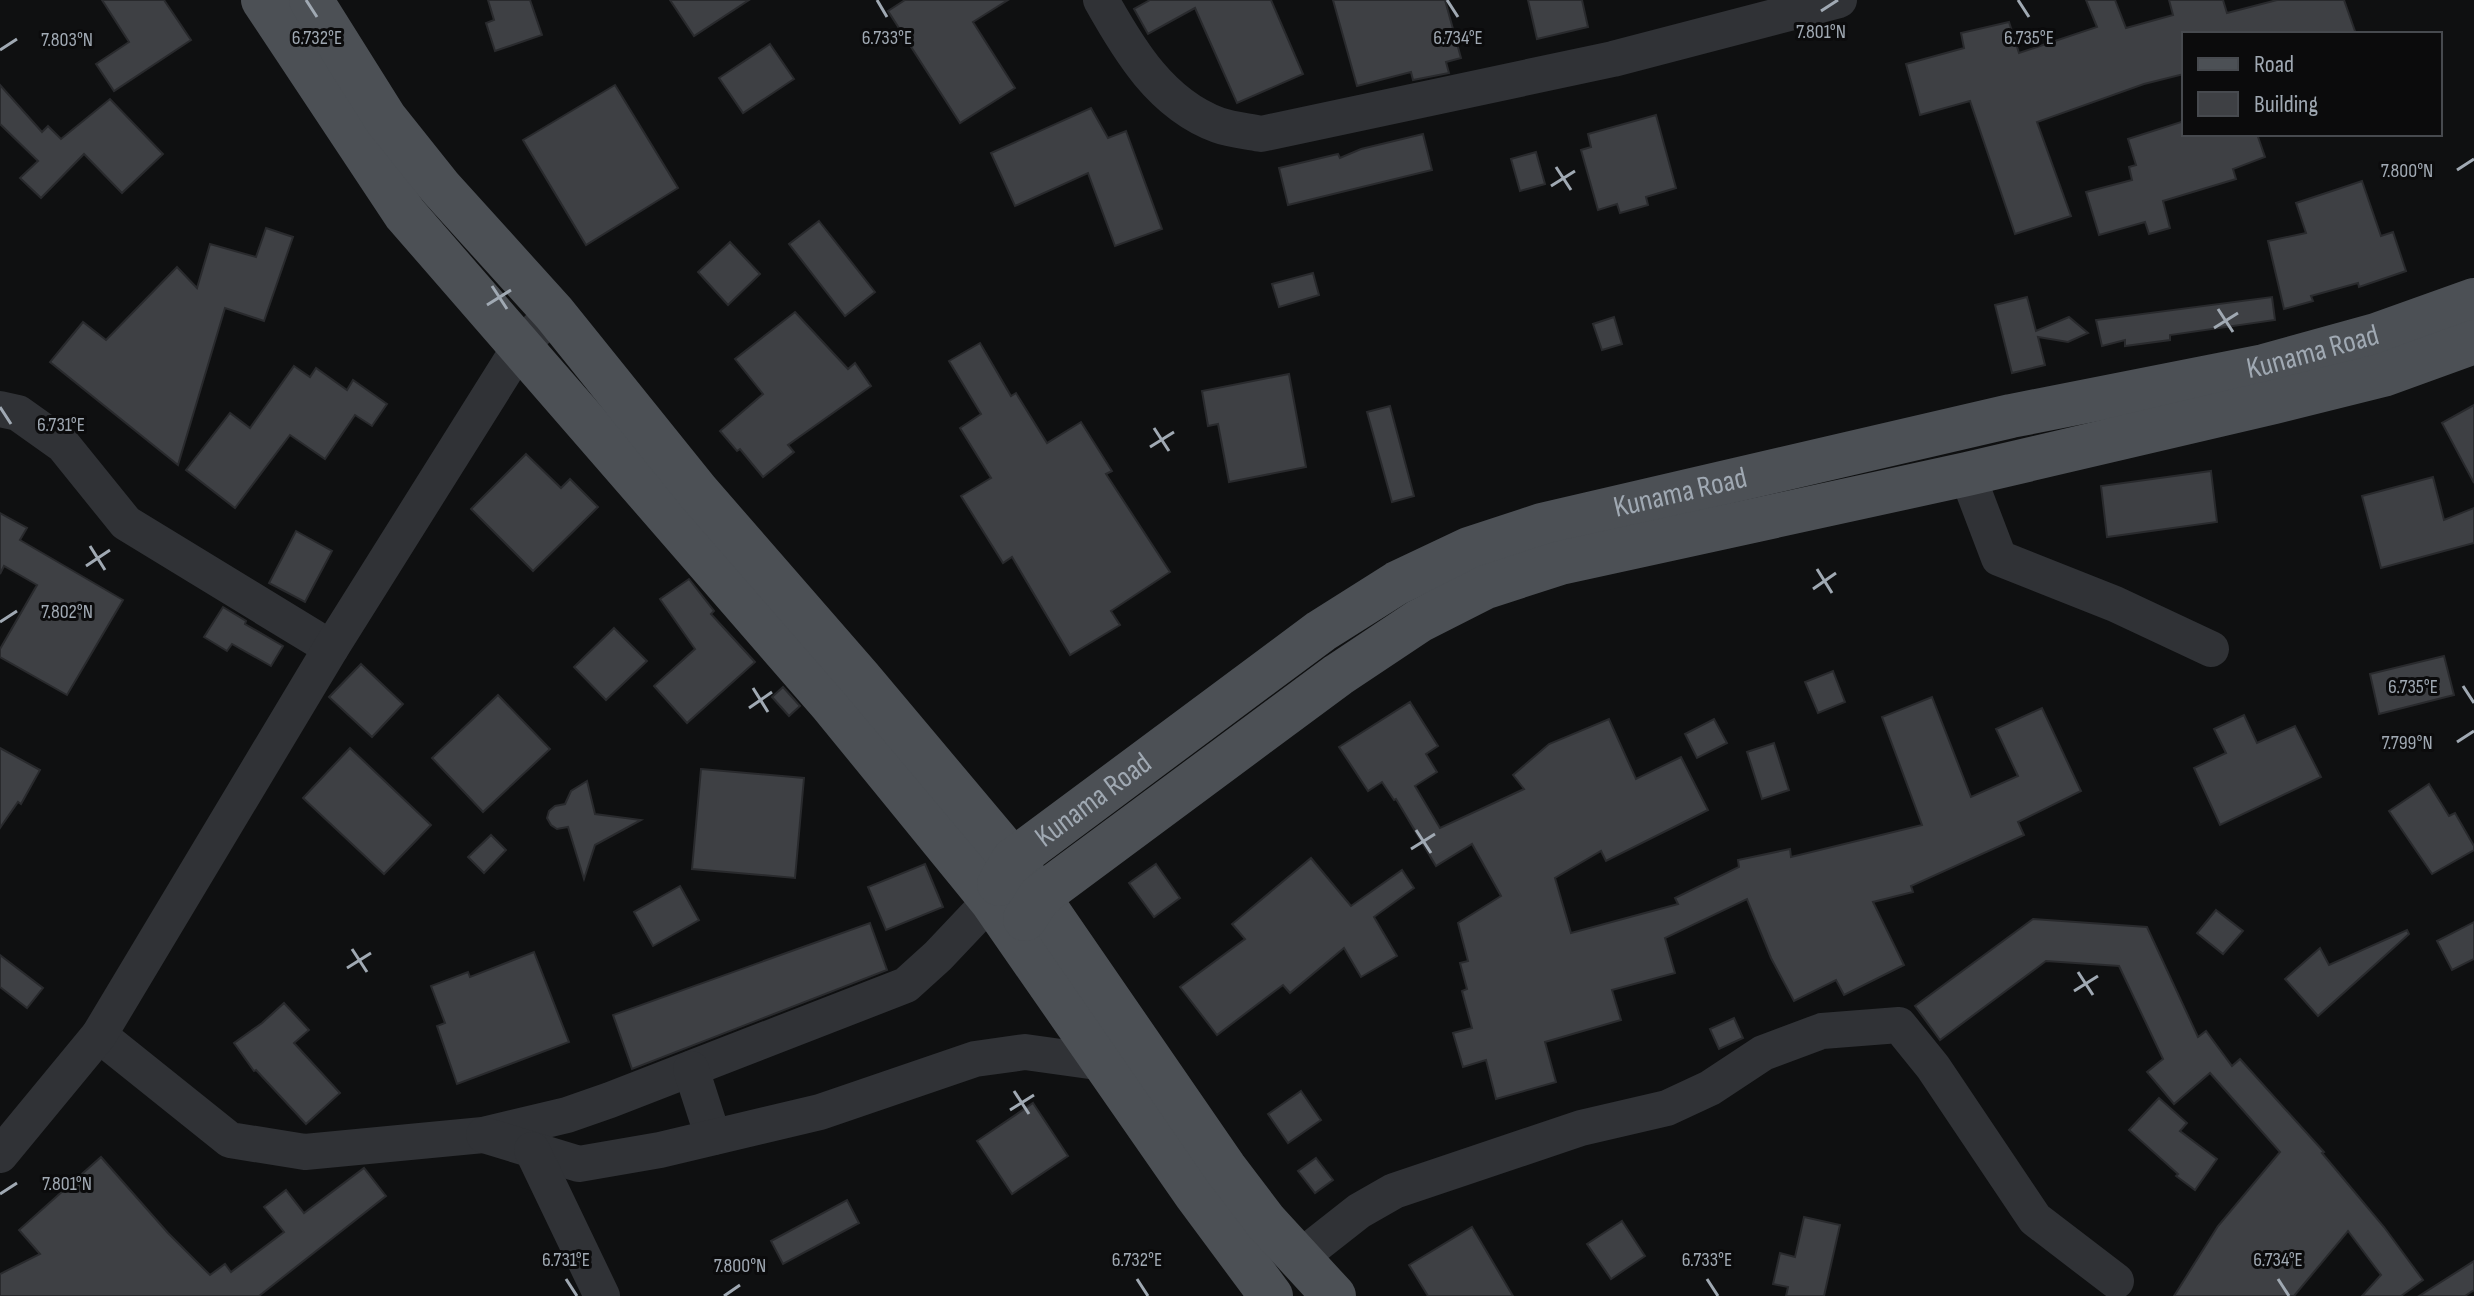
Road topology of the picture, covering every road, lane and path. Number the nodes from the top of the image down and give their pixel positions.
1 (263, 0) edge
2 (311, 0) edge
3 (1101, 0) edge
4 (1839, 0) edge
5 (2474, 300) edge
6 (554, 313) junction
7 (2474, 342) edge
8 (521, 345) junction
9 (0, 409) edge
10 (1967, 474) junction
11 (331, 648) junction
12 (2211, 649) dead end
13 (1013, 860) junction
14 (1040, 896) junction
15 (991, 900) junction
16 (1015, 935) junction
17 (99, 1035) junction
18 (1104, 1063) junction
19 (691, 1069) junction
20 (483, 1135) junction
21 (713, 1137) junction
22 (532, 1150) junction
23 (0, 1155) edge
24 (1298, 1259) junction
25 (2116, 1281) dead end
26 (602, 1296) edge
27 (1271, 1296) edge
28 (1334, 1296) edge

1 - 8 main road
2 - 6 main road
3 - 4 street
5 - 13 main road, Kunama Road
6 - 8 street
6 - 13 main road
7 - 10 main road, Kunama Road
8 - 11 street
8 - 15 main road
9 - 11 street
10 - 12 street
10 - 14 main road, Kunama Road
11 - 17 street
13 - 14 main road
13 - 15 main road, Kunama Road
14 - 16 main road, Kunama Road
14 - 24 main road
15 - 16 main road
15 - 19 street
16 - 18 main road
17 - 20 street
17 - 23 street
18 - 21 street
18 - 27 main road
19 - 20 street
19 - 21 street
20 - 22 street
21 - 22 street
22 - 26 street
24 - 25 street
24 - 28 main road

